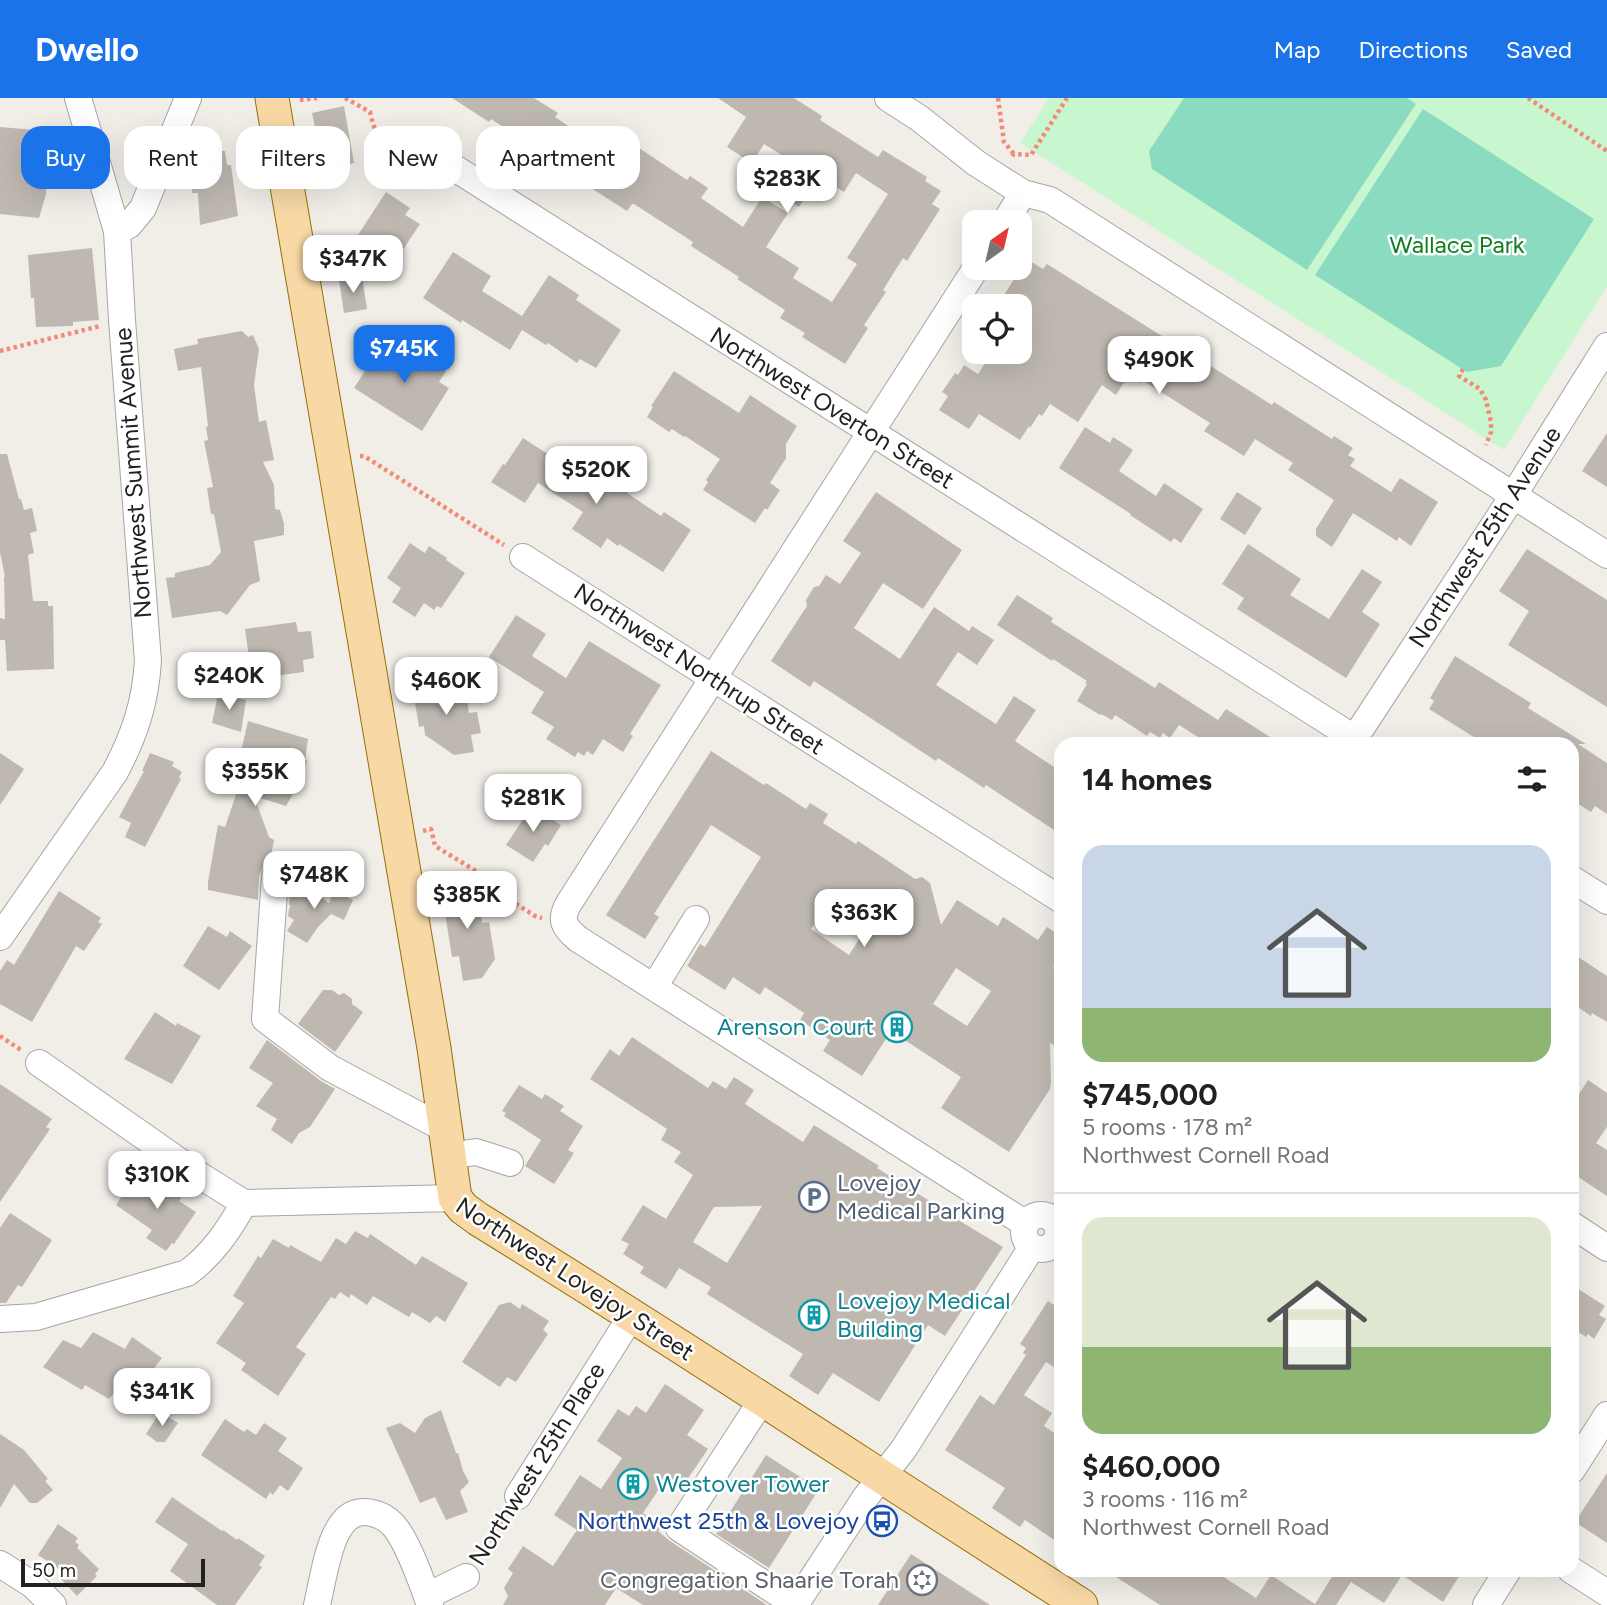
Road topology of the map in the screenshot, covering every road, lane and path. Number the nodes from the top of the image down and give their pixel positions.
1 (78, 98) edge
2 (188, 98) edge
3 (272, 98) edge
4 (345, 98) edge
5 (888, 98) edge
6 (998, 98) edge
7 (1067, 98) edge
8 (1528, 98) edge
9 (375, 126) edge
10 (1607, 151) edge
11 (1014, 154) junction
12 (462, 172) edge
13 (999, 178) junction
14 (1023, 194) junction
15 (1013, 210) edge
16 (117, 232) junction
17 (968, 280) edge
18 (122, 320) junction
19 (1607, 345) edge
20 (0, 351) edge
21 (1463, 369) dead end
22 (870, 432) junction
23 (1486, 444) dead end
24 (333, 454) junction
25 (1513, 496) junction
26 (1607, 555) edge
27 (523, 557) joint
28 (713, 678) junction
29 (1353, 736) edge
30 (398, 833) junction
31 (275, 877) dead end
32 (1579, 883) edge
33 (1054, 895) edge
34 (1607, 901) edge
35 (696, 919) dead end
36 (564, 922) junction
37 (0, 937) edge
38 (654, 987) junction
39 (39, 1063) dead end
40 (447, 1143) junction
41 (510, 1163) dead end
42 (455, 1198) junction
43 (244, 1203) junction
44 (1047, 1229) edge
45 (1579, 1230) edge
46 (1607, 1248) edge
47 (632, 1314) junction
48 (0, 1319) edge
49 (762, 1399) junction
50 (1607, 1415) edge
51 (1579, 1460) edge
52 (881, 1477) junction
53 (518, 1496) joint
54 (0, 1564) edge
55 (1579, 1575) edge
56 (466, 1577) joint
57 (1504, 1577) edge
58 (1607, 1593) edge
59 (429, 1600) edge
60 (53, 1605) edge
61 (317, 1605) edge
62 (795, 1605) edge
63 (1081, 1605) edge
64 (1486, 1605) edge

1 - 16 street, Northwest Summit Avenue
2 - 16 street
3 - 24 main road
4 - 9 path
5 - 13 street
6 - 11 path
7 - 11 path
8 - 10 path
11 - 13 path
12 - 22 street, Northwest Overton Street
13 - 14 street
14 - 15 street
14 - 25 street
16 - 18 street, Northwest Summit Avenue
17 - 22 street
18 - 20 path
18 - 37 street, Northwest Summit Avenue
19 - 25 street, Northwest 25th Avenue
21 - 23 path
22 - 28 street
22 - 29 street, Northwest Overton Street
24 - 27 path
24 - 30 main road
25 - 26 street
25 - 29 street, Northwest 25th Avenue
27 - 28 street, Northwest Northrup Street
28 - 33 street, Northwest Northrup Street
28 - 36 street
30 - 36 path
30 - 40 main road
31 - 40 street
32 - 34 street
35 - 38 street
36 - 38 street
38 - 44 street
39 - 43 street
40 - 41 street
40 - 42 main road
42 - 43 street, Northwest Lovejoy Street
42 - 47 main road, Northwest Lovejoy Street
43 - 48 street
44 - 52 street
45 - 46 street
47 - 49 main road, Northwest Lovejoy Street
47 - 53 street, Northwest 25th Place
49 - 52 main road, Northwest Lovejoy Street
49 - 62 street
50 - 51 street
52 - 62 street
52 - 63 main road, Northwest Lovejoy Street
53 - 56 path, Northwest 25th Place
54 - 60 street
55 - 58 street
56 - 59 street, Northwest 25th Place
57 - 64 street
59 - 61 street

